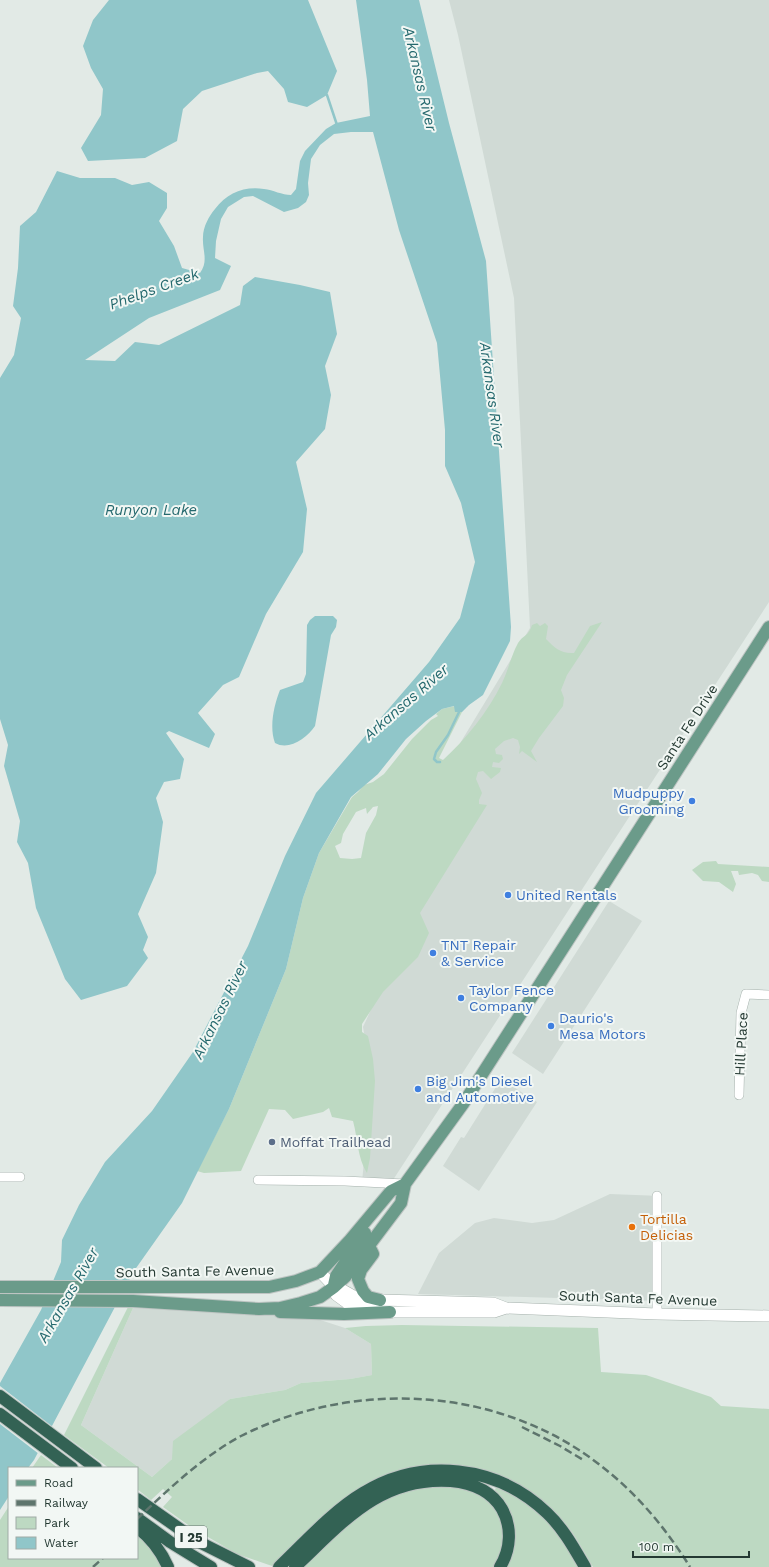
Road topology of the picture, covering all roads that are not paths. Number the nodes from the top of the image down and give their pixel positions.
1 (769, 627) edge
2 (769, 995) edge
3 (739, 1095) dead end
4 (0, 1176) edge
5 (20, 1177) dead end
6 (258, 1180) dead end
7 (405, 1184) junction
8 (657, 1196) dead end
9 (380, 1205) junction
10 (369, 1246) junction
11 (320, 1272) junction
12 (0, 1287) edge
13 (334, 1287) junction
14 (0, 1300) edge
15 (380, 1300) junction
16 (280, 1308) joint
17 (506, 1308) junction
18 (259, 1309) junction
19 (390, 1312) junction
20 (657, 1314) junction
21 (769, 1316) edge
22 (0, 1396) edge
23 (0, 1414) edge
24 (71, 1467) edge
25 (95, 1467) edge
26 (138, 1500) edge
27 (138, 1519) edge
28 (138, 1529) edge
29 (298, 1556) junction
30 (168, 1567) edge
31 (211, 1567) edge
32 (249, 1567) edge
33 (279, 1567) edge
34 (294, 1567) edge
35 (500, 1567) edge
36 (585, 1567) edge

1 - 7 main road, Santa Fe Drive
2 - 3 street, Hill Place
4 - 5 street
6 - 7 street
7 - 9 main road, Santa Fe Drive
7 - 10 main road, Santa Fe Drive
8 - 20 street
9 - 11 main road, Santa Fe Drive
9 - 13 main road
10 - 13 main road, Santa Fe Drive
10 - 15 main road
11 - 12 main road, South Santa Fe Avenue
11 - 13 street, South Santa Fe Avenue
13 - 15 street, South Santa Fe Avenue
13 - 16 main road, Santa Fe Drive
13 - 19 street, South Santa Fe Avenue
14 - 18 main road, South Santa Fe Avenue
15 - 17 street, South Santa Fe Avenue
16 - 18 main road, South Santa Fe Avenue
17 - 19 street, South Santa Fe Avenue
17 - 20 street, South Santa Fe Avenue
18 - 19 main road
20 - 21 street, South Santa Fe Avenue
22 - 25 highway
23 - 24 highway
26 - 32 highway, I 25
27 - 31 highway, I 25
28 - 30 highway
29 - 33 highway
29 - 34 highway
29 - 35 highway
29 - 36 highway

